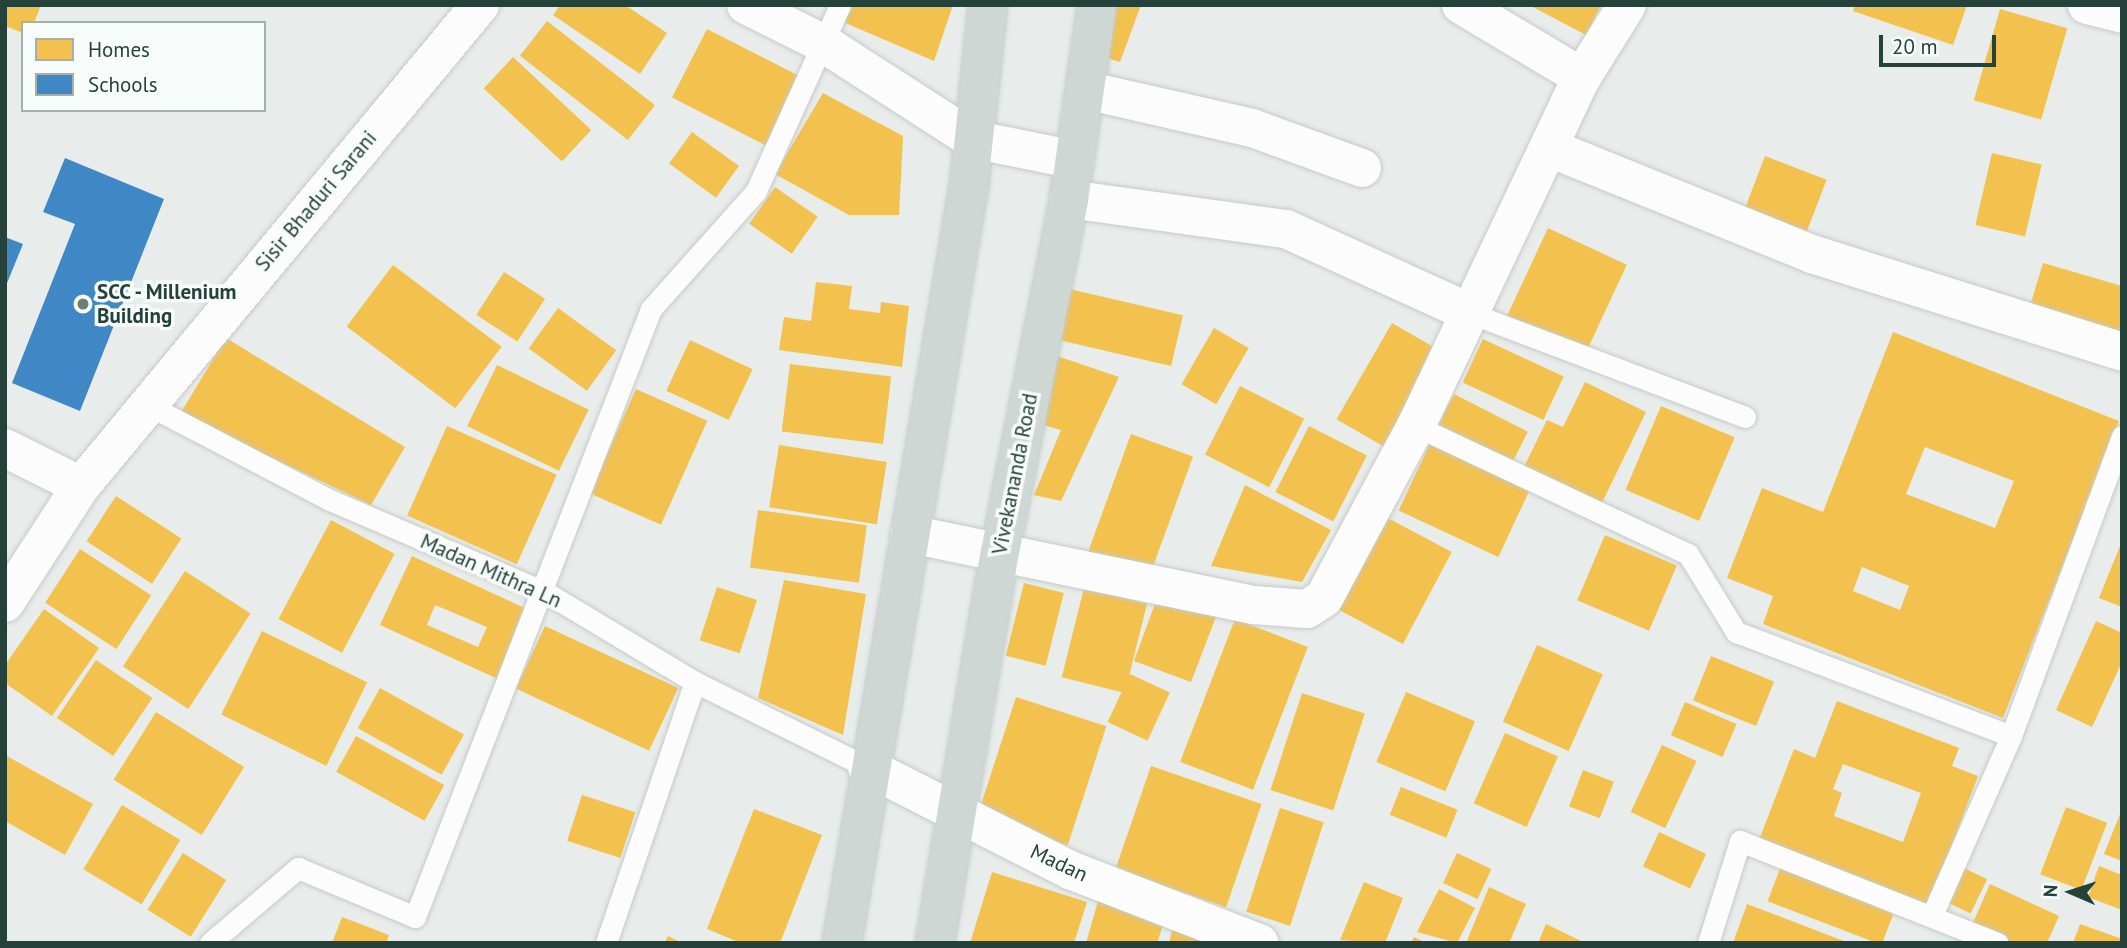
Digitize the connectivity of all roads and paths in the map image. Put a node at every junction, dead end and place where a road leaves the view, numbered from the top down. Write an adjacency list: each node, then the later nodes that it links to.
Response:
1 (480, 5): 20 (street, Sisir Bhaduri Sarani)
2 (746, 5): 10 (street)
3 (840, 5): 10 (lane)
4 (988, 5): 13 (main road)
5 (1097, 5): 12 (main road, Vivekananda Road)
6 (1461, 5): 11 (street)
7 (1627, 5): 11 (street)
8 (2087, 5): 9 (street)
9 (2122, 15)
10 (826, 46): 13 (street); 28 (lane)
11 (1582, 77): 14 (street)
12 (1085, 90): 15 (main road, Vivekananda Road); 16 (street)
13 (972, 139): 15 (street); 26 (main road)
14 (1552, 149): 18 (street); 19 (street)
15 (1075, 160): 17 (main road, Vivekananda Road)
16 (1362, 167)
17 (1069, 199): 18 (street); 27 (main road, Vivekananda Road)
18 (1470, 313): 21 (lane); 22 (street)
19 (2122, 352)
20 (148, 405): 25 (street, Sisir Bhaduri Sarani); 28 (lane, Madan Mithra Ln)
21 (1745, 417)
22 (1416, 426): 27 (street); 31 (lane)
23 (2122, 436): 31 (lane)
24 (5, 448): 25 (street)
25 (81, 486): 29 (street, Sisir Bhaduri Sarani)
26 (910, 534): 27 (street); 32 (main road)
27 (1000, 552): 33 (main road, Vivekananda Road)
28 (545, 592): 30 (lane, Madan Mithra Ln); 35 (lane)
29 (5, 603)
30 (695, 682): 32 (lane, Madan Mithra Ln); 36 (lane)
31 (2011, 736): 34 (lane)
32 (867, 767): 33 (street, Madan); 37 (main road)
33 (955, 811): 38 (main road, Vivekananda Road); 39 (street, Madan)
34 (1933, 914): 40 (lane); 41 (lane)
35 (210, 943)
36 (606, 943)
37 (842, 943)
38 (935, 943)
39 (1259, 943)
40 (1708, 943)
41 (1997, 943)

